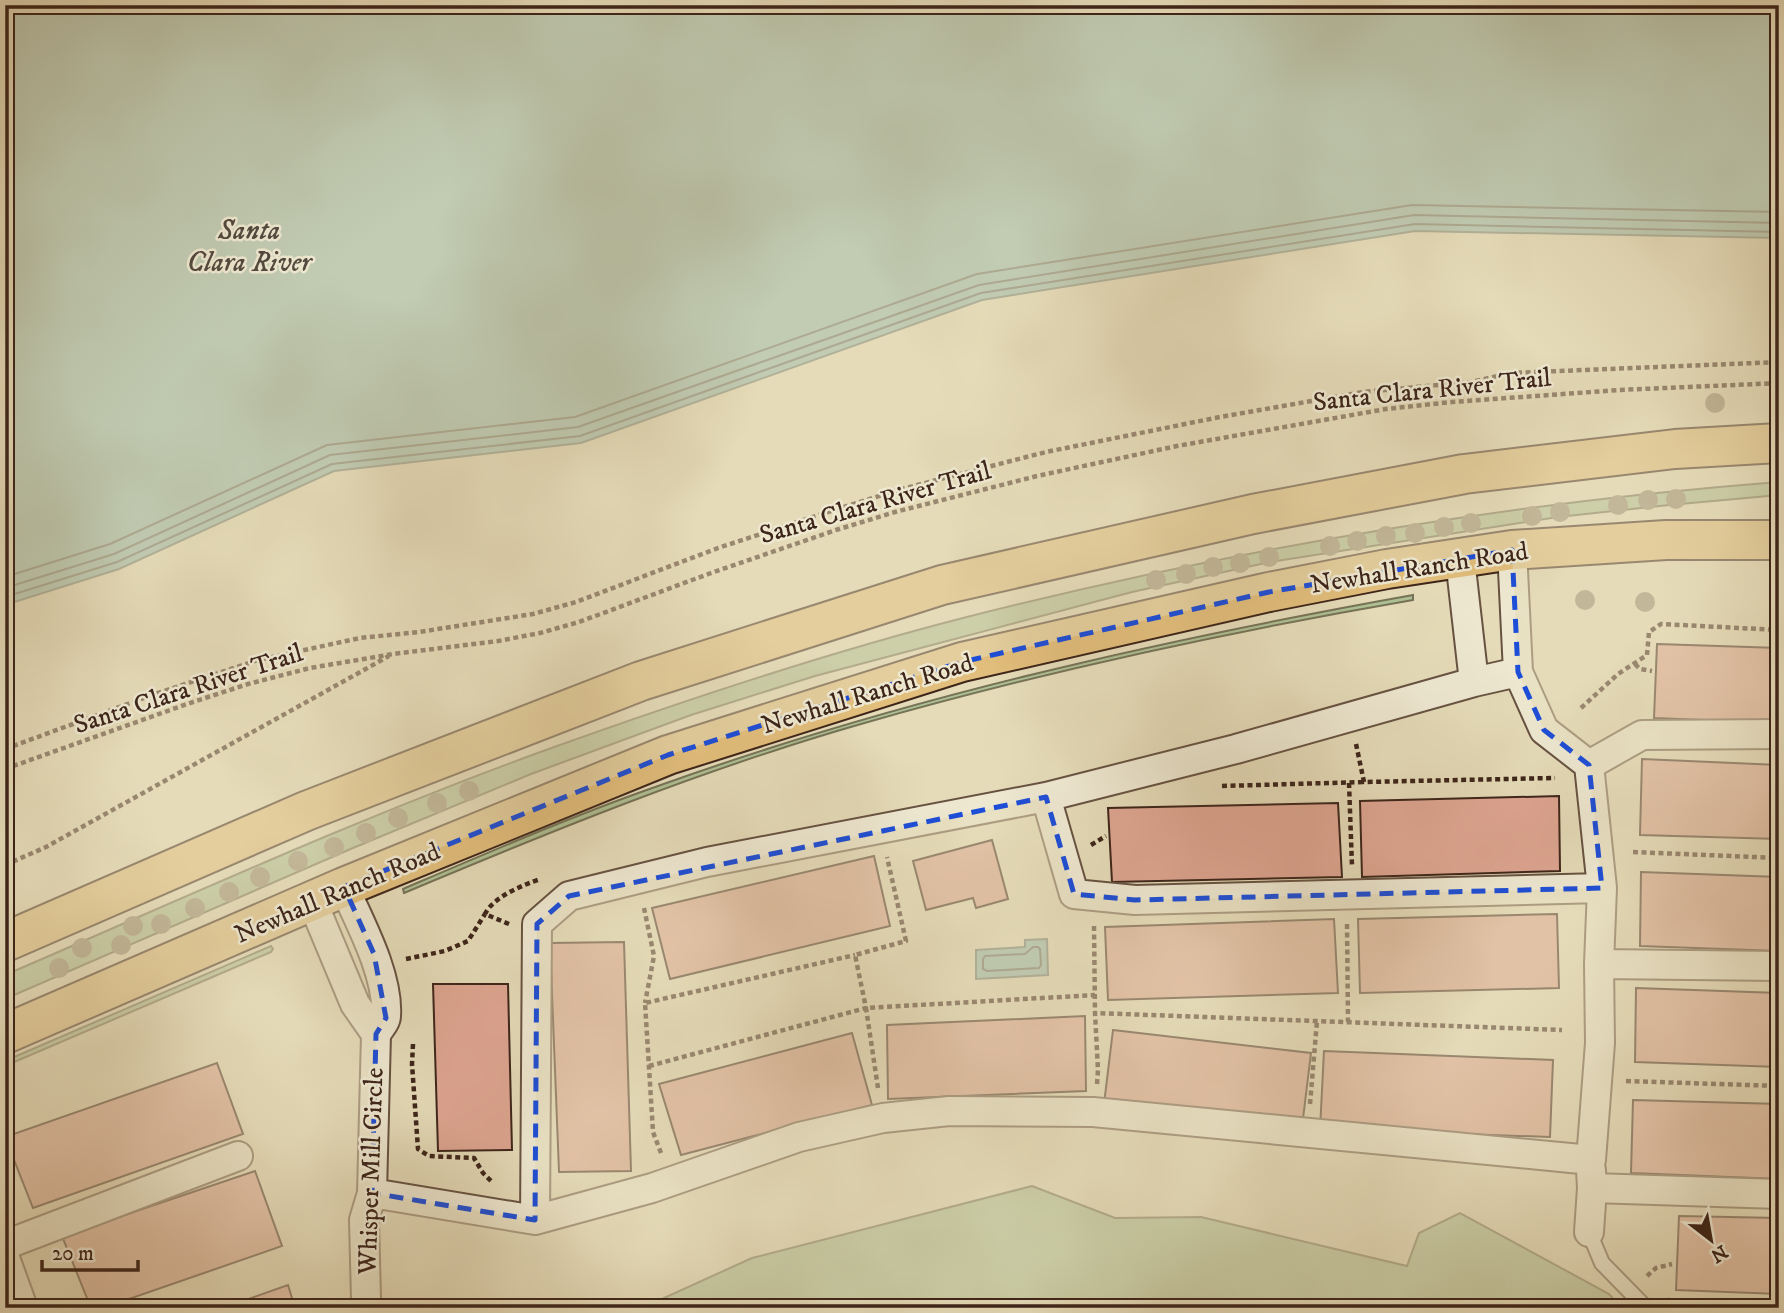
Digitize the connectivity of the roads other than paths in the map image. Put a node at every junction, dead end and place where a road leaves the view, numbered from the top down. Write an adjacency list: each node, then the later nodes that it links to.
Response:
1 (1779, 443): 12 (main road)
2 (1779, 540): 3 (main road, Newhall Ranch Road)
3 (1512, 550): 4 (main road, Newhall Ranch Road); 5 (street)
4 (1460, 559): 6 (street); 11 (main road, Newhall Ranch Road)
5 (1518, 673): 6 (street); 8 (street)
6 (1474, 682): 9 (street)
7 (1779, 734): 8 (street)
8 (1589, 765): 10 (street)
9 (1046, 797): 10 (street); 21 (street)
10 (1602, 888): 13 (street)
11 (328, 894): 15 (main road, Newhall Ranch Road); 19 (street, Whisper Mill Circle)
12 (5, 942)
13 (1599, 964): 14 (street); 17 (street)
14 (1779, 966)
15 (5, 1034)
16 (237, 1156): 23 (street)
17 (1591, 1160): 18 (street); 21 (street)
18 (1592, 1188): 20 (street); 22 (street)
19 (372, 1193): 21 (street); 26 (street, Whisper Mill Circle)
20 (1779, 1194)
21 (535, 1220)
22 (1589, 1233): 27 (lane)
23 (5, 1245)
24 (5, 1258): 25 (street)
25 (23, 1308)
26 (368, 1308)
27 (1646, 1308)

